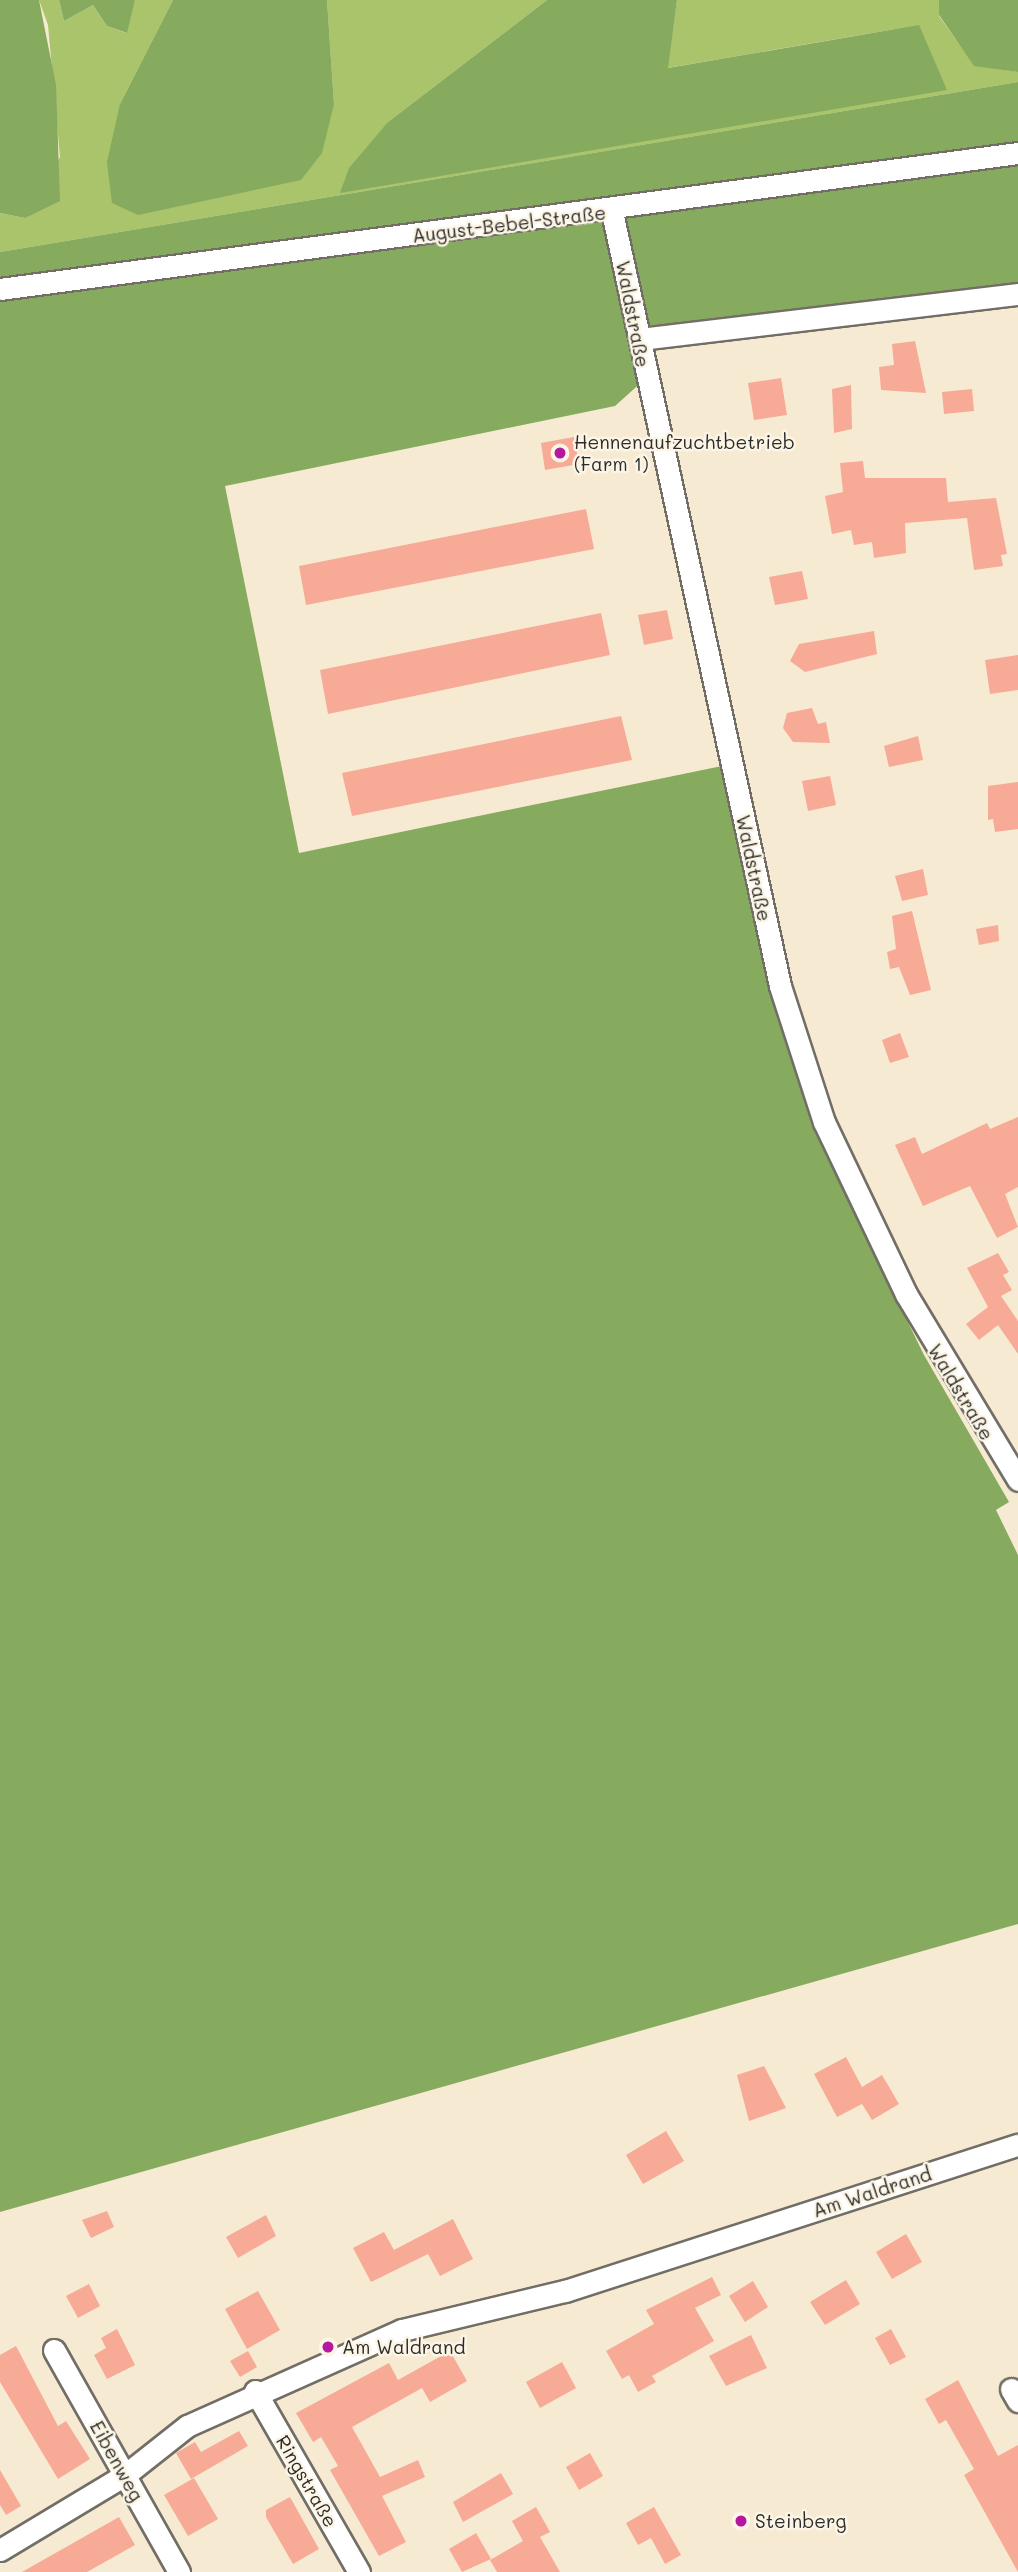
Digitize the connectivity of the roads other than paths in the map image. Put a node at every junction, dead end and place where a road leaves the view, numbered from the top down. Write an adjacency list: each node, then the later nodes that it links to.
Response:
1 (1018, 153): 2 (street, August-Bebel-Straße)
2 (612, 212): 3 (street, August-Bebel-Straße); 5 (street, Waldstraße)
3 (0, 289)
4 (1018, 295): 5 (street)
5 (640, 339): 6 (street, Waldstraße)
6 (1017, 1478)
7 (1018, 2145): 9 (street, Am Waldrand)
8 (54, 2350): 10 (street, Eibenweg)
9 (255, 2391): 10 (street, Am Waldrand); 13 (street, Ringstraße)
10 (125, 2475): 11 (street, Am Waldrand); 12 (street, Eibenweg)
11 (0, 2550)
12 (179, 2572)
13 (359, 2572)

